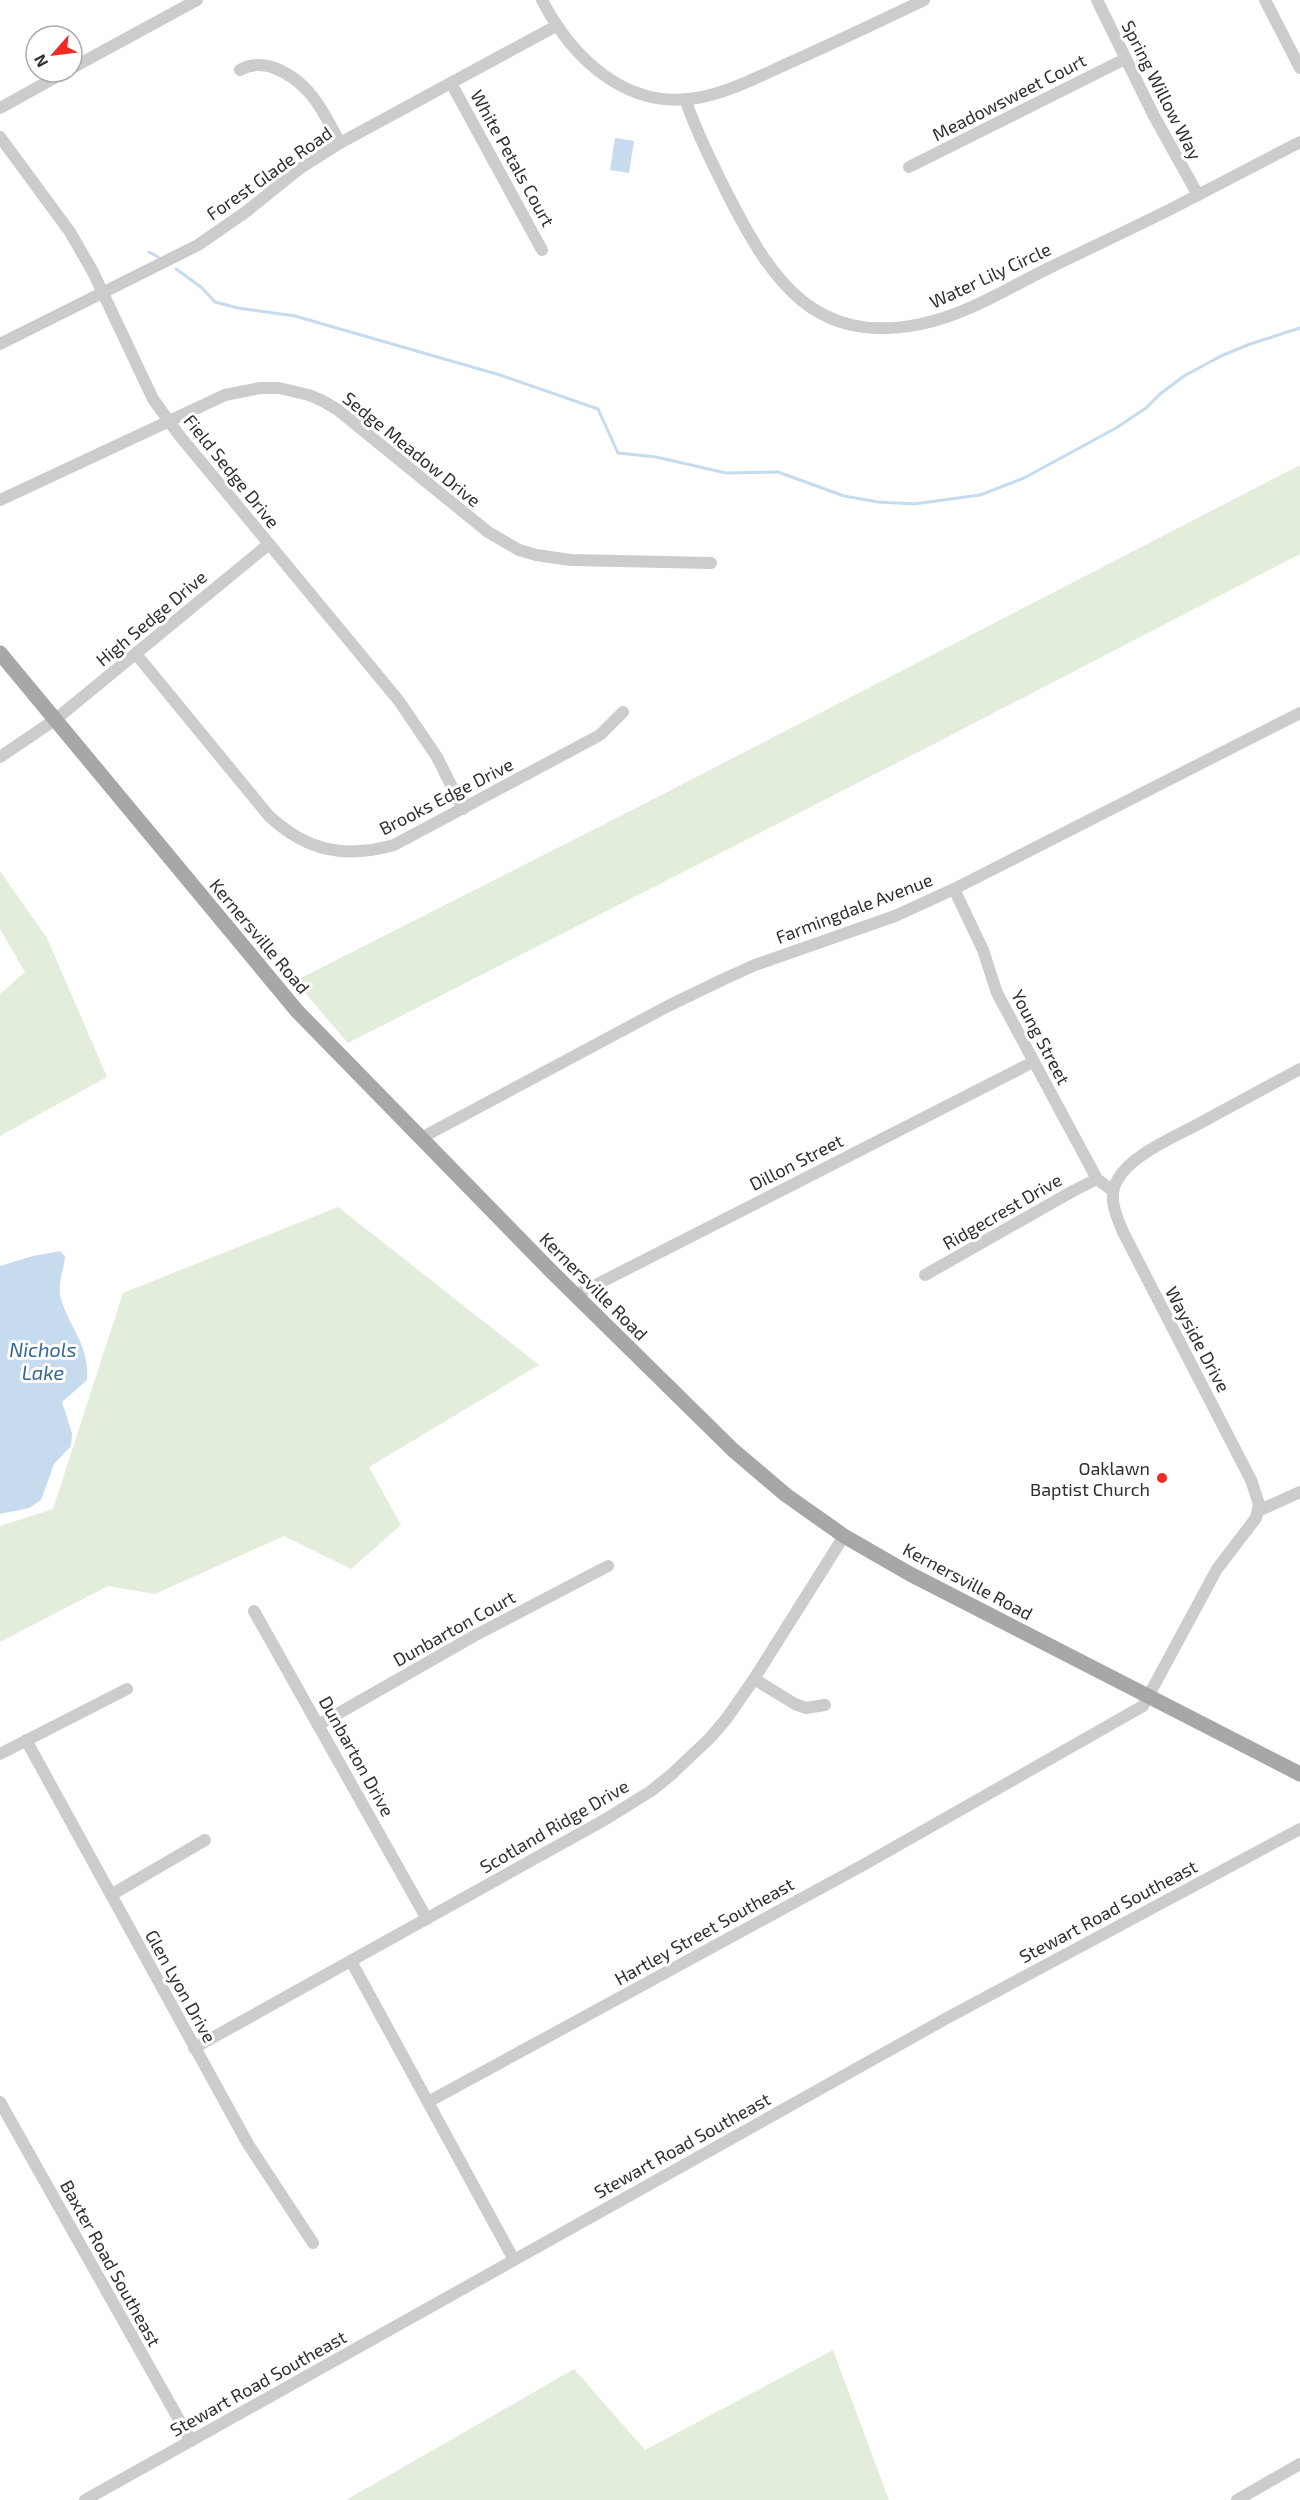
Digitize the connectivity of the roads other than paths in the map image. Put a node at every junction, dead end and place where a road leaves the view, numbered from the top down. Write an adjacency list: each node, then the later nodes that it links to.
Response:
1 (197, 0): 8 (street)
2 (542, 0): 6 (street)
3 (924, 0): 13 (street)
4 (1097, 0): 7 (street, Spring Willow Way)
5 (1264, 0): 9 (street)
6 (556, 26): 11 (street, Forest Glade Road); 13 (street)
7 (1125, 59): 18 (street, Meadowsweet Court); 19 (street, Spring Willow Way)
8 (84, 61)
9 (1300, 68)
10 (240, 70): 17 (street)
11 (451, 83): 17 (street, Forest Glade Road); 20 (street, White Petals Court)
12 (43, 84): 14 (street)
13 (685, 99): 19 (street, Water Lily Circle)
14 (0, 108)
15 (0, 137): 21 (street, Field Sedge Drive)
16 (1300, 142): 19 (street, Water Lily Circle)
17 (340, 143): 21 (street, Forest Glade Road)
18 (909, 167)
19 (1198, 195)
20 (542, 250)
21 (102, 292): 22 (street, Forest Glade Road); 23 (street, Field Sedge Drive)
22 (0, 344)
23 (169, 421): 24 (street, Sedge Meadow Drive); 25 (street, Field Sedge Drive); 26 (street, Sedge Meadow Drive)
24 (0, 500)
25 (269, 544): 28 (street, High Sedge Drive); 33 (street, Field Sedge Drive)
26 (711, 563)
27 (0, 653): 31 (main road, Kernersville Road)
28 (136, 654): 31 (street, High Sedge Drive); 33 (street, Brooks Edge Drive)
29 (624, 712): 33 (street, Brooks Edge Drive)
30 (1300, 713): 34 (street, Farmingdale Avenue)
31 (56, 719): 32 (street, High Sedge Drive); 37 (main road, Kernersville Road)
32 (0, 757)
33 (463, 809)
34 (954, 889): 35 (street, Young Street); 37 (street, Farmingdale Avenue)
35 (1034, 1062): 38 (street, Young Street); 41 (street, Dillon Street)
36 (1300, 1069): 39 (street)
37 (421, 1138): 41 (main road, Kernersville Road)
38 (1097, 1179): 39 (street, Young Street); 40 (street, Ridgecrest Drive)
39 (1113, 1191): 43 (street, Wayside Drive)
40 (925, 1275)
41 (576, 1295): 44 (main road, Kernersville Road)
42 (1300, 1492): 43 (street)
43 (1258, 1511): 49 (street)
44 (844, 1536): 47 (street, Scotland Ridge Drive); 49 (main road, Kernersville Road)
45 (608, 1566): 51 (street, Dunbarton Court)
46 (254, 1611): 51 (street, Dunbarton Drive)
47 (754, 1679): 50 (street); 58 (street, Scotland Ridge Drive)
48 (127, 1689): 52 (street)
49 (1148, 1698): 54 (main road, Kernersville Road); 62 (street, Hartley Street Southeast)
50 (825, 1704)
51 (318, 1725): 58 (street, Dunbarton Drive)
52 (26, 1740): 53 (street); 57 (street, Glen Lyon Drive)
53 (0, 1754)
54 (1300, 1774)
55 (1300, 1829): 65 (street, Stewart Road Southeast)
56 (205, 1840): 57 (street)
57 (111, 1895): 60 (street, Glen Lyon Drive)
58 (427, 1919): 59 (street, Scotland Ridge Drive)
59 (351, 1961): 60 (street, Scotland Ridge Drive); 62 (street)
60 (194, 2048): 64 (street, Glen Lyon Drive)
61 (0, 2102): 63 (street, Baxter Road Southeast)
62 (428, 2102): 65 (street)
63 (4, 2118): 66 (street, Baxter Road Southeast)
64 (313, 2243)
65 (514, 2260): 66 (street, Stewart Road Southeast)
66 (191, 2441): 68 (street, Stewart Road Southeast)
67 (1300, 2464): 69 (street)
68 (85, 2500)
69 (1237, 2500)

